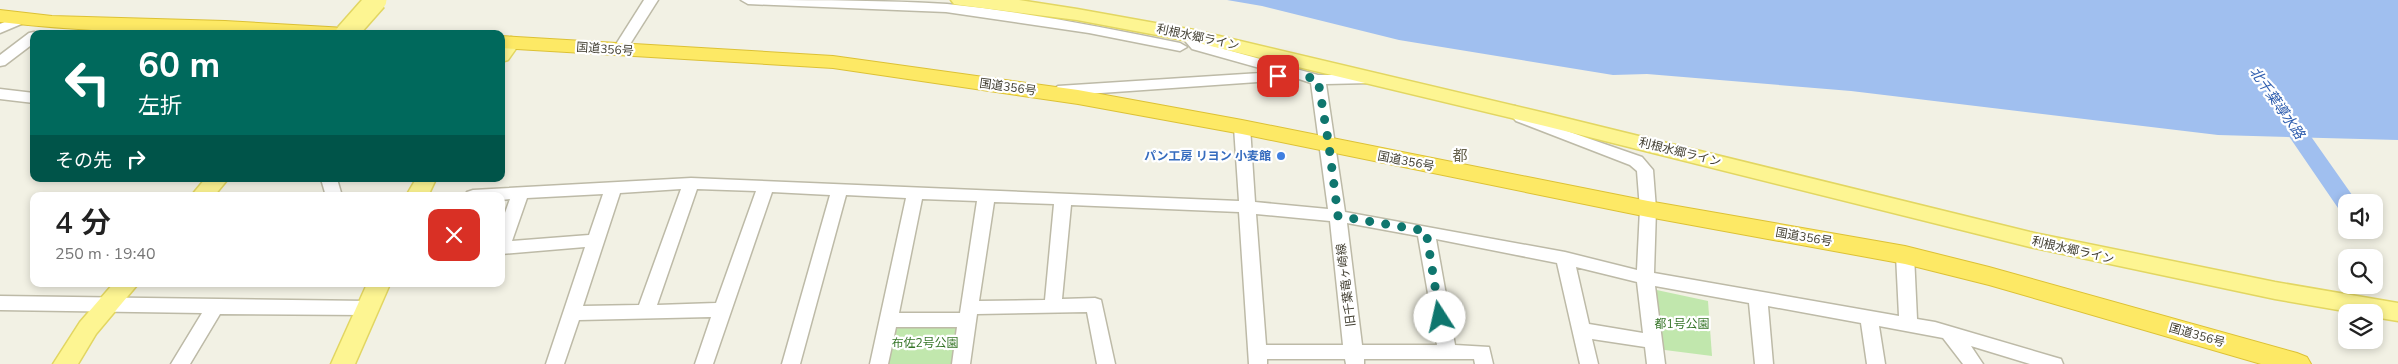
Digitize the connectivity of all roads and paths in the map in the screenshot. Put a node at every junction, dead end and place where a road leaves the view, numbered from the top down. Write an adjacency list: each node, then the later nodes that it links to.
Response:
1 (376, 0): 11 (main road, bridge)
2 (651, 0): 15 (street)
3 (748, 0): 13 (street)
4 (960, 0): 13 (main road, 利根水郷ライン)
5 (0, 16): 6 (highway)
6 (21, 19): 7 (street); 8 (highway)
7 (0, 29)
8 (39, 30)
9 (87, 30): 10 (highway)
10 (277, 30)
11 (350, 30)
12 (30, 39): 16 (street)
13 (1184, 41): 17 (street); 18 (main road, 利根水郷ライン)
14 (505, 47): 15 (highway, 国道356号)
15 (620, 50): 20 (highway, 国道356号)
16 (0, 62)
17 (1298, 74): 19 (street); 20 (street)
18 (1373, 77): 19 (street); 23 (main road, 利根水郷ライン)
19 (1318, 80): 25 (street, 旧千葉竜ヶ崎線)
20 (1048, 92): 24 (highway, 国道356号)
21 (0, 94): 22 (street)
22 (30, 98)
23 (1515, 111): 38 (street); 57 (main road, 利根水郷ライン)
24 (1242, 127): 25 (highway, 国道356号); 37 (street)
25 (1329, 146): 38 (highway, 国道356号); 39 (street, 旧千葉竜ヶ崎線)
26 (215, 182): 31 (main road)
27 (691, 183): 28 (street); 29 (street); 56 (street)
28 (766, 186): 30 (street); 55 (street)
29 (613, 188): 33 (street); 42 (street)
30 (840, 189): 32 (street); 74 (street)
31 (206, 192)
32 (915, 193): 35 (street); 61 (street)
33 (521, 194): 34 (street); 41 (street)
34 (505, 195)
35 (986, 197): 36 (street); 59 (street)
36 (1063, 200): 37 (street); 52 (street)
37 (1246, 207): 39 (street); 67 (street)
38 (1648, 209): 44 (highway, 国道356号); 46 (street)
39 (1338, 216): 40 (street); 68 (street, 旧千葉竜ヶ崎線)
40 (1426, 231): 45 (street); 66 (street)
41 (505, 236)
42 (596, 240): 43 (street); 58 (street)
43 (505, 247)
44 (1905, 255): 62 (street); 85 (highway, 国道356号)
45 (1565, 258): 46 (street); 63 (street)
46 (1645, 278): 49 (street); 65 (street)
47 (123, 287): 53 (main road)
48 (377, 287): 54 (main road)
49 (1758, 299): 60 (street); 81 (street)
50 (0, 303): 53 (street)
51 (216, 305): 53 (street); 54 (street); 70 (street)
52 (1052, 305): 59 (street); 77 (street)
53 (107, 306): 69 (main road)
54 (368, 308): 71 (main road)
55 (724, 310): 56 (street); 73 (street)
56 (646, 311): 58 (street)
57 (2398, 312)
58 (571, 313): 72 (street)
59 (969, 314): 61 (street); 76 (street)
60 (1869, 317): 62 (street); 82 (street)
61 (889, 320): 75 (street)
62 (1908, 324): 64 (street)
63 (1581, 330): 65 (street); 79 (street)
64 (1950, 334): 83 (street); 84 (street)
65 (1652, 341): 80 (street)
66 (1447, 352): 68 (street); 78 (street)
67 (1257, 358): 68 (street)
68 (1355, 358)
69 (65, 364)
70 (180, 364)
71 (343, 364)
72 (555, 364)
73 (704, 364)
74 (791, 364)
75 (879, 364)
76 (961, 364)
77 (1106, 364)
78 (1484, 364)
79 (1589, 364)
80 (1656, 364)
81 (1764, 364)
82 (1876, 364)
83 (1974, 364)
84 (2054, 364)
85 (2297, 364)

